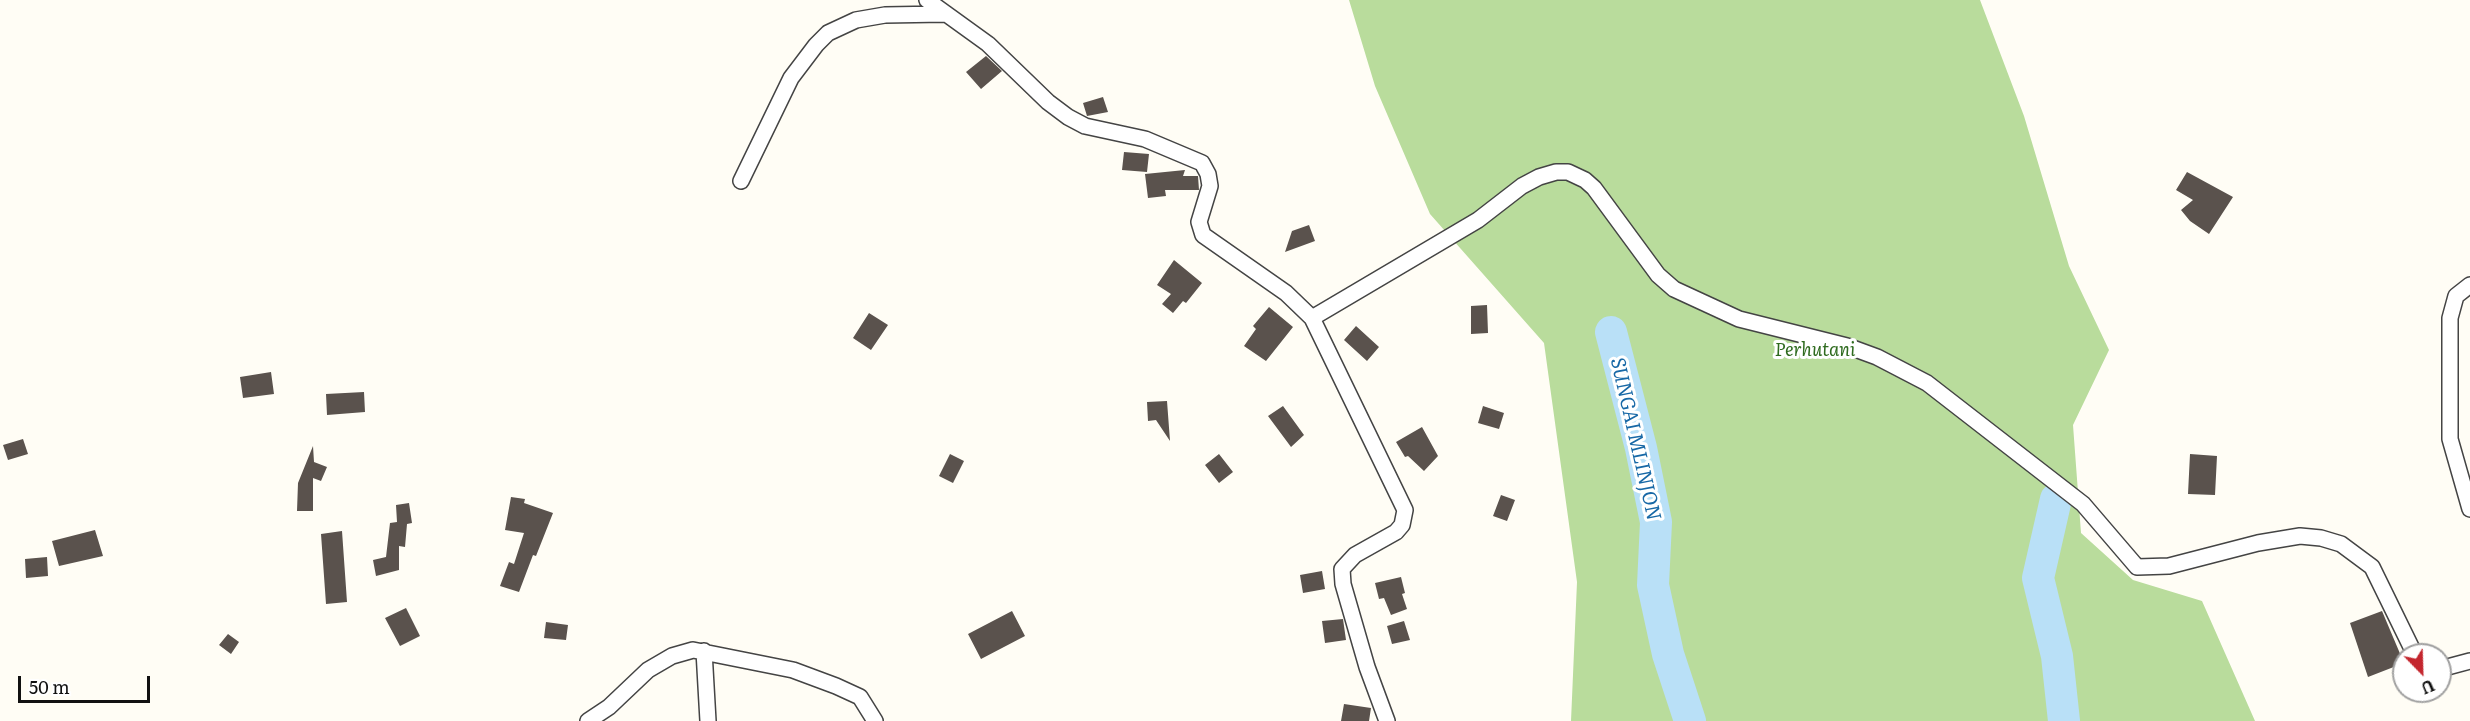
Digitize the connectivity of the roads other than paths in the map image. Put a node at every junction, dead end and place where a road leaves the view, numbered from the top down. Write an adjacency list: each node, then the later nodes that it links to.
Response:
1 (927, 0): 2 (street)
2 (944, 14): 3 (street); 5 (street)
3 (741, 181)
4 (2470, 285): 6 (street)
5 (1312, 318): 7 (street); 14 (street)
6 (2470, 509)
7 (2409, 643)
8 (704, 651): 11 (street); 12 (street); 13 (street)
9 (2470, 661): 10 (street)
10 (2452, 666)
11 (588, 721)
12 (708, 721)
13 (875, 721)
14 (1387, 721)

